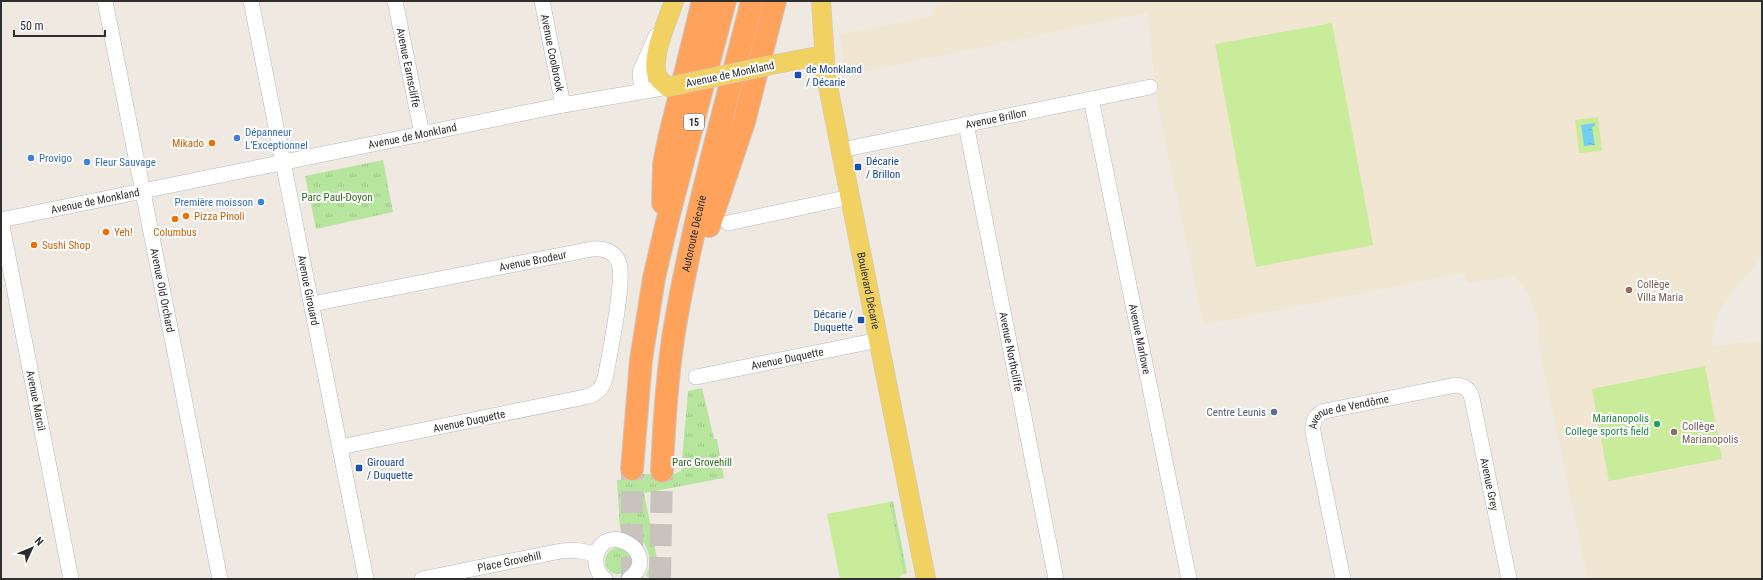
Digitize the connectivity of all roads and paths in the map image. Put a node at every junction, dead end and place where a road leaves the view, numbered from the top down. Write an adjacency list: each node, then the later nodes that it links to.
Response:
1 (105, 1): 21 (street, Avenue Old Orchard)
2 (251, 1): 20 (street, Avenue Girouard)
3 (395, 1): 18 (street, Avenue Earnscliffe)
4 (542, 1): 16 (street, Avenue Coolbrook)
5 (674, 1): 12 (main road); 14 (street)
6 (703, 1): 25 (highway)
7 (725, 1): 25 (highway, 15)
8 (752, 1): 27 (highway, Autoroute Décarie / 15)
9 (776, 1): 27 (highway)
10 (821, 1): 11 (main road, Boulevard Décarie)
11 (824, 55): 12 (main road, Avenue de Monkland, bridge); 19 (main road, Boulevard Décarie)
12 (668, 86): 14 (street, Avenue de Monkland)
13 (1150, 87): 15 (street, Avenue Brillon)
14 (642, 91): 16 (street, Avenue de Monkland)
15 (1091, 99): 17 (street, Avenue Brillon); 44 (street, Avenue Marlowe)
16 (564, 105): 18 (street, Avenue de Monkland)
17 (966, 124): 19 (street, Avenue Brillon); 43 (street, Avenue Northcliffe)
18 (422, 134): 20 (street, Avenue de Monkland)
19 (841, 150): 22 (main road, Boulevard Décarie)
20 (283, 162): 21 (street, Avenue de Monkland); 26 (street, Avenue Girouard)
21 (143, 191): 23 (street, Avenue de Monkland); 37 (street, Avenue Old Orchard)
22 (850, 197): 24 (street); 28 (main road, Boulevard Décarie)
23 (1, 220): 36 (street, Avenue Marcil)
24 (728, 223)
25 (662, 244): 33 (highway, 15)
26 (312, 304): 31 (street, Avenue Brodeur); 32 (street, Avenue Girouard)
27 (675, 326): 34 (highway, Autoroute Décarie / 15)
28 (879, 340): 29 (street, Avenue Duquette); 42 (main road, Boulevard Décarie)
29 (696, 377)
30 (1468, 390): 45 (street, Avenue de Vendôme); 46 (street, Avenue Grey)
31 (598, 391): 32 (street, Avenue Duquette)
32 (340, 447): 38 (street, Avenue Girouard)
33 (632, 469)
34 (662, 471)
35 (597, 554): 39 (street, Place Grovehill); 40 (street); 41 (street)
36 (71, 579)
37 (220, 579)
38 (366, 579)
39 (422, 579)
40 (605, 579)
41 (629, 579)
42 (926, 579)
43 (1056, 579)
44 (1189, 579)
45 (1342, 579)
46 (1509, 579)

